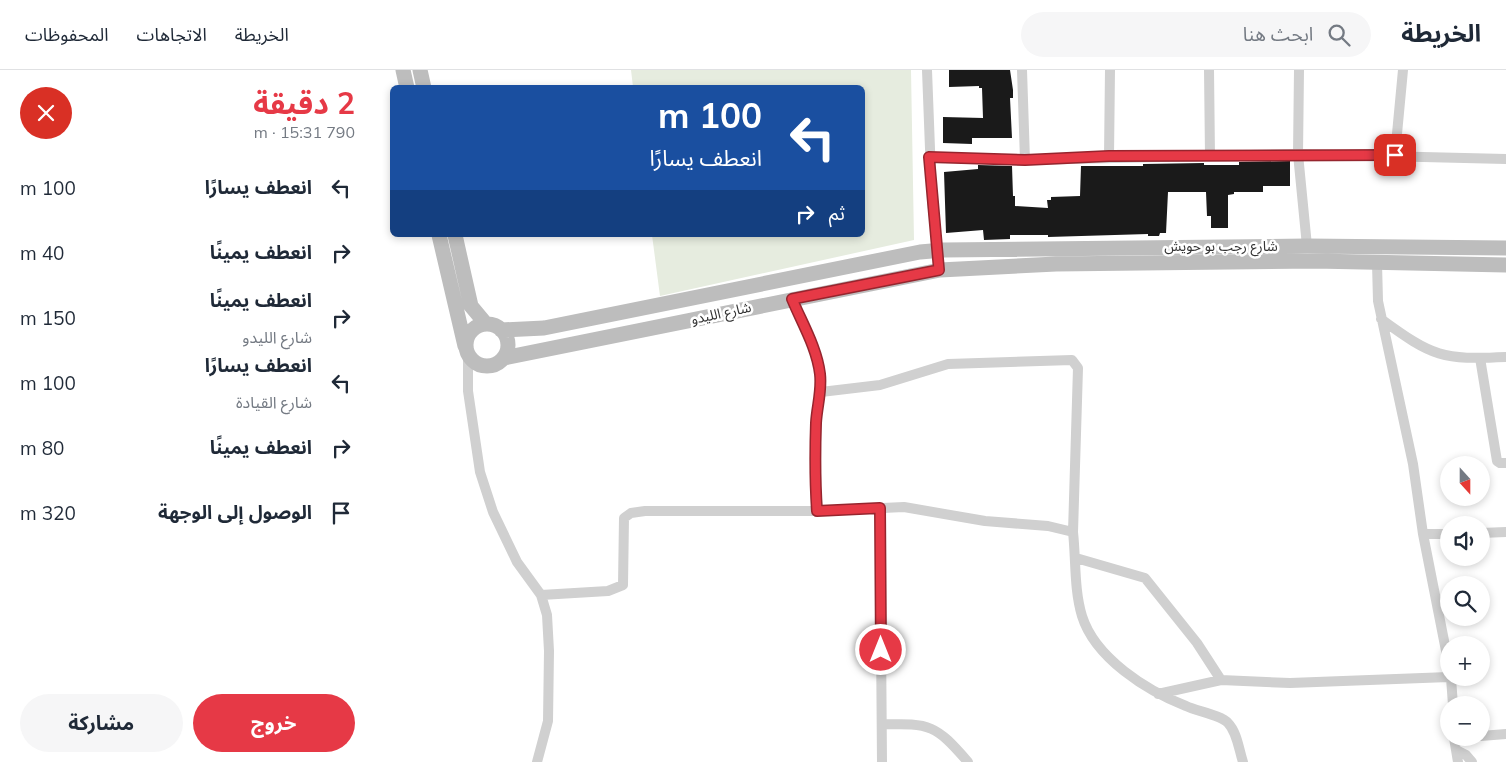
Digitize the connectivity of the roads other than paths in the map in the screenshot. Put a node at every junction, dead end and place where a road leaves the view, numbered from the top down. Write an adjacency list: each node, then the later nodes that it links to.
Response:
1 (403, 70): 9 (main road)
2 (420, 70): 10 (main road)
3 (927, 70): 15 (street)
4 (1022, 70): 16 (street)
5 (1110, 70): 13 (street)
6 (1209, 70): 14 (street)
7 (1299, 70): 11 (street)
8 (1403, 70): 12 (street)
9 (406, 85)
10 (423, 85)
11 (1298, 154): 12 (street); 14 (street); 20 (street)
12 (1395, 155): 17 (street)
13 (1109, 156): 14 (street); 16 (street)
14 (1210, 156)
15 (929, 157): 16 (street); 22 (street)
16 (1025, 160)
17 (1506, 160)
18 (439, 237): 30 (main road)
19 (455, 237): 28 (main road)
20 (1307, 246): 21 (main road, شارع رجب بو حويش); 22 (main road, شارع رجب بو حويش)
21 (1506, 248)
22 (937, 251): 25 (street); 29 (main road, شارع الليدو)
23 (1377, 263): 24 (main road, شارع رجب بو حويش); 25 (main road, شارع رجب بو حويش); 27 (street)
24 (1506, 265)
25 (939, 270): 26 (main road, شارع الليدو)
26 (792, 299): 32 (main road, شارع الليدو); 34 (street)
27 (1381, 320): 33 (street); 41 (street)
28 (486, 324): 29 (main road); 30 (main road)
29 (501, 330): 32 (main road)
30 (467, 352): 32 (main road); 44 (street)
31 (1506, 357): 33 (street)
32 (503, 358)
33 (1480, 358): 35 (street)
34 (821, 392): 37 (street); 38 (street)
35 (1506, 463)
36 (880, 508): 37 (street); 38 (street); 49 (street)
37 (817, 511): 44 (street)
38 (1073, 532): 43 (street)
39 (1506, 532): 40 (street)
40 (1490, 533)
41 (1423, 534): 42 (street); 45 (street)
42 (1440, 534)
43 (1076, 558): 47 (street); 48 (street)
44 (541, 596): 54 (street)
45 (1443, 636)
46 (1440, 677): 47 (street)
47 (1221, 680): 48 (street)
48 (1158, 694): 57 (street)
49 (882, 724): 55 (street); 56 (street)
50 (1506, 734): 51 (street)
51 (1490, 735)
52 (1456, 746): 53 (street)
53 (1456, 750): 58 (street); 59 (street)
54 (537, 762)
55 (882, 762)
56 (968, 762)
57 (1243, 762)
58 (1458, 762)
59 (1472, 762)

